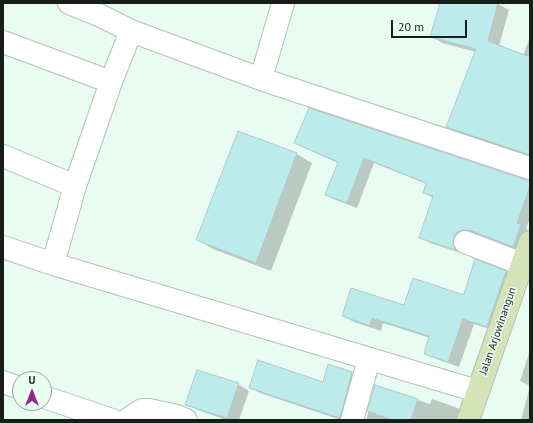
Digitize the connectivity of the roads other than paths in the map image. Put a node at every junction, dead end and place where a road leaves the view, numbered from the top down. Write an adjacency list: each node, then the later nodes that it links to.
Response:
1 (69, 3): 3 (street)
2 (283, 3): 6 (street)
3 (102, 9): 4 (street)
4 (131, 31): 6 (street); 7 (street)
5 (3, 42): 7 (street)
6 (261, 79): 9 (street)
7 (111, 82): 10 (street)
8 (3, 156): 10 (street)
9 (530, 168)
10 (75, 186): 14 (street)
11 (465, 242): 15 (street)
12 (530, 242): 15 (main road, Jalan Arjowinangun)
13 (3, 247): 14 (street)
14 (52, 264): 16 (street)
15 (522, 264): 17 (main road, Jalan Arjowinangun)
16 (369, 359): 17 (street); 22 (street)
17 (477, 392): 23 (main road, Jalan Arjowinangun)
18 (52, 400): 19 (street)
19 (112, 420)
20 (127, 420): 21 (street)
21 (186, 420)
22 (352, 420)
23 (468, 420)

